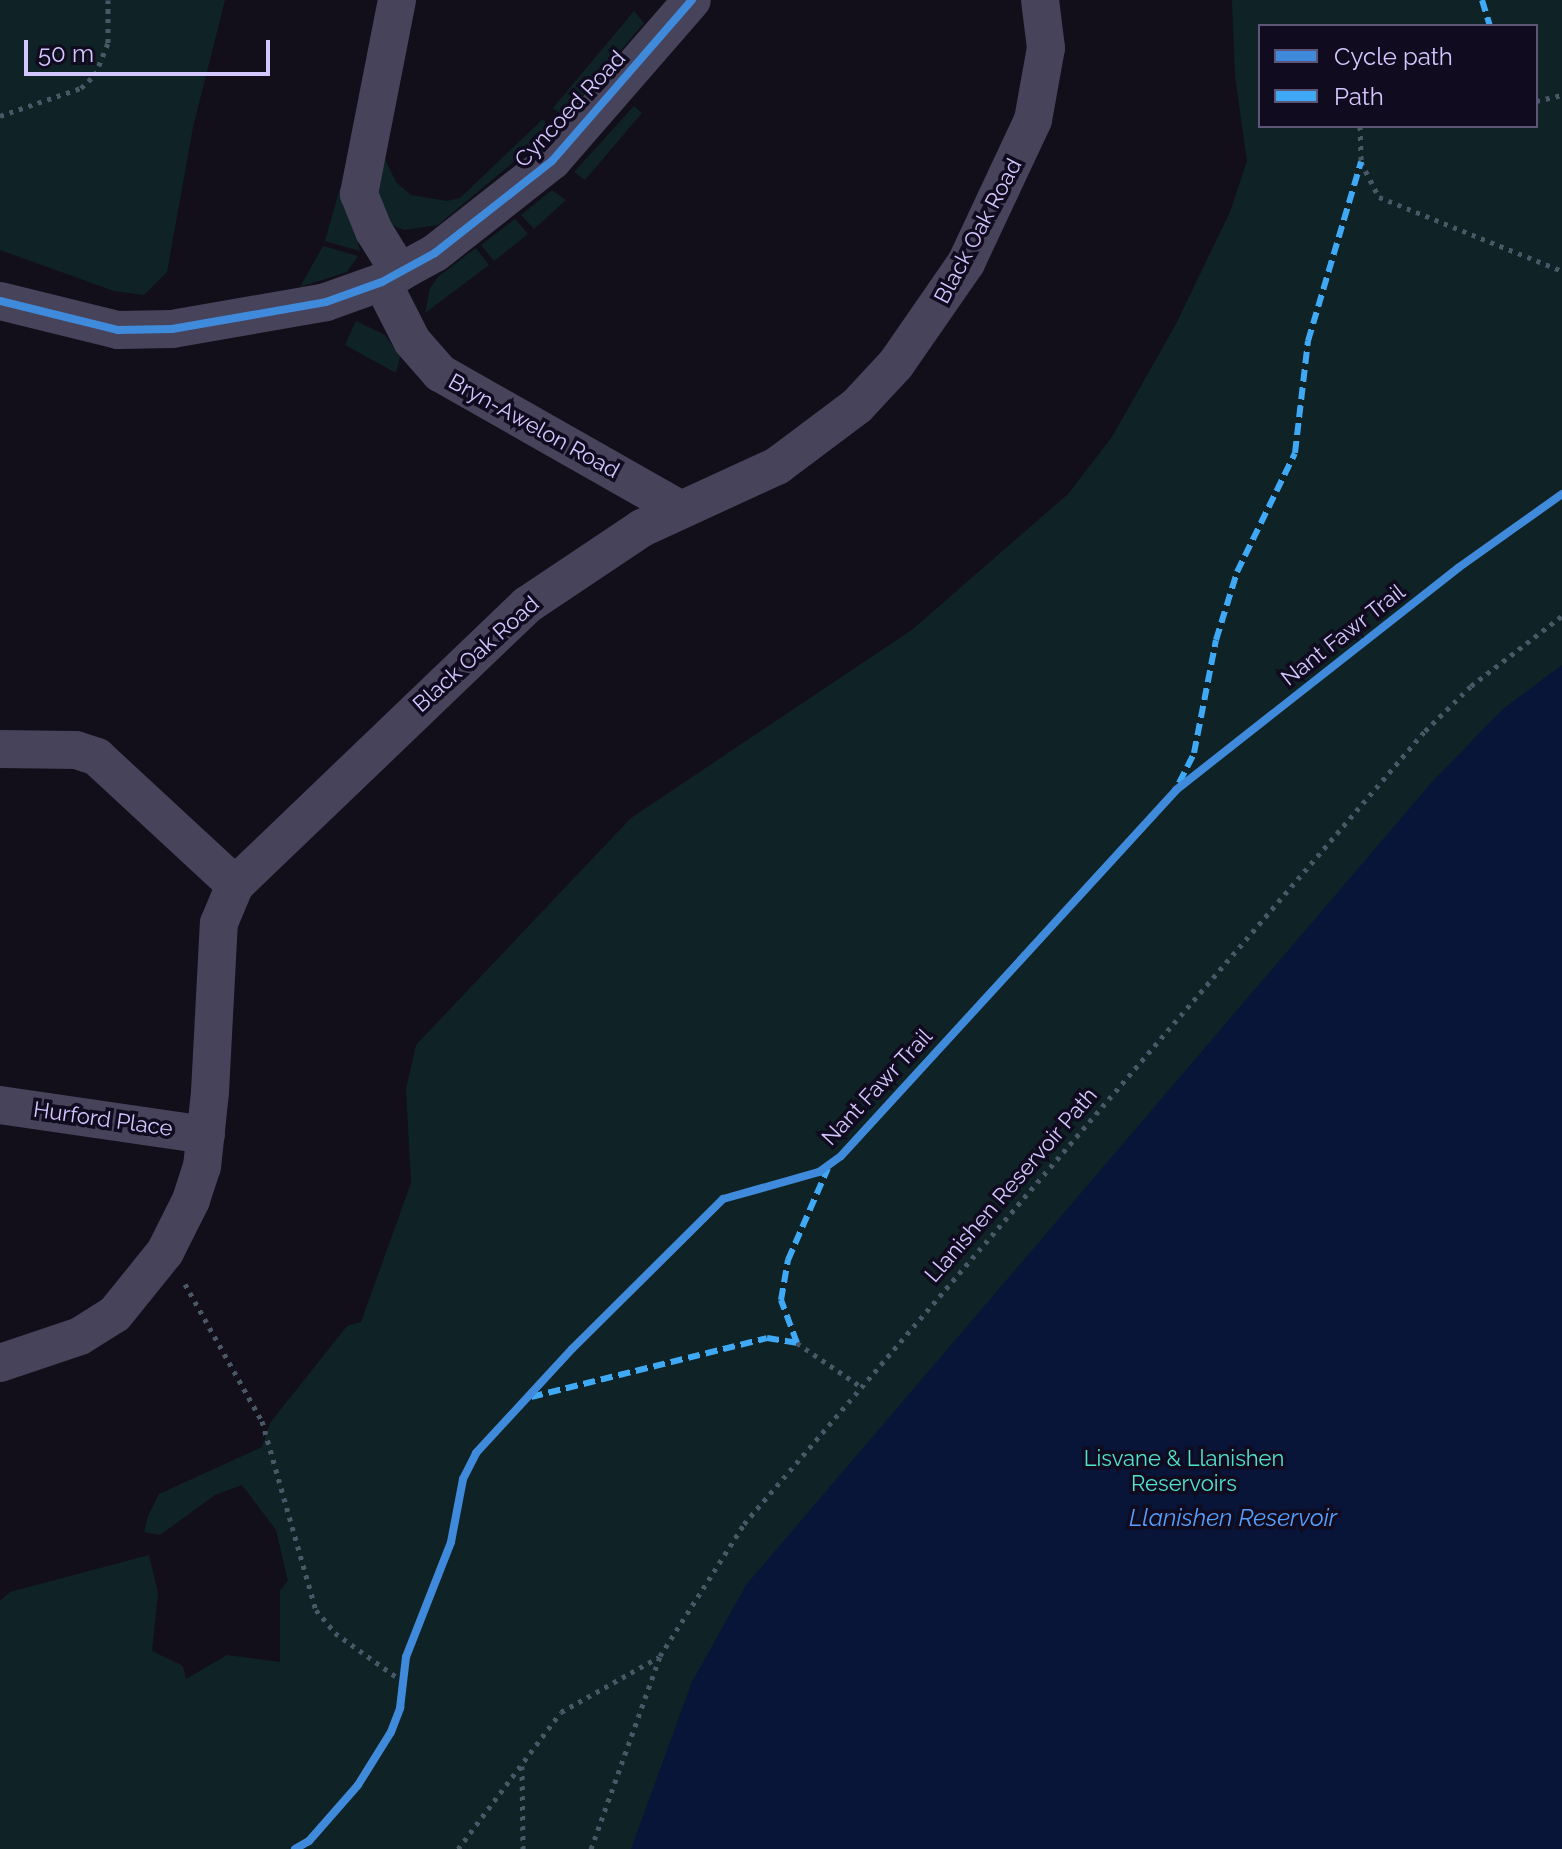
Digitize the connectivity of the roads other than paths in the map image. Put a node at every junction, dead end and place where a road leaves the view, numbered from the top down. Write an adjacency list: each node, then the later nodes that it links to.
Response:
1 (397, 0): 4 (street, Bryn-Awelon Road)
2 (692, 0): 4 (street, Cyncoed Road)
3 (1040, 0): 6 (street, Black Oak Road)
4 (391, 278): 5 (street, Cyncoed Road); 6 (street, Bryn-Awelon Road)
5 (0, 301)
6 (681, 510): 8 (street, Black Oak Road)
7 (0, 749): 8 (street)
8 (235, 885): 10 (street, Black Oak Road)
9 (0, 1105): 10 (street, Hurford Place)
10 (206, 1135): 11 (street, Black Oak Road)
11 (0, 1363)

